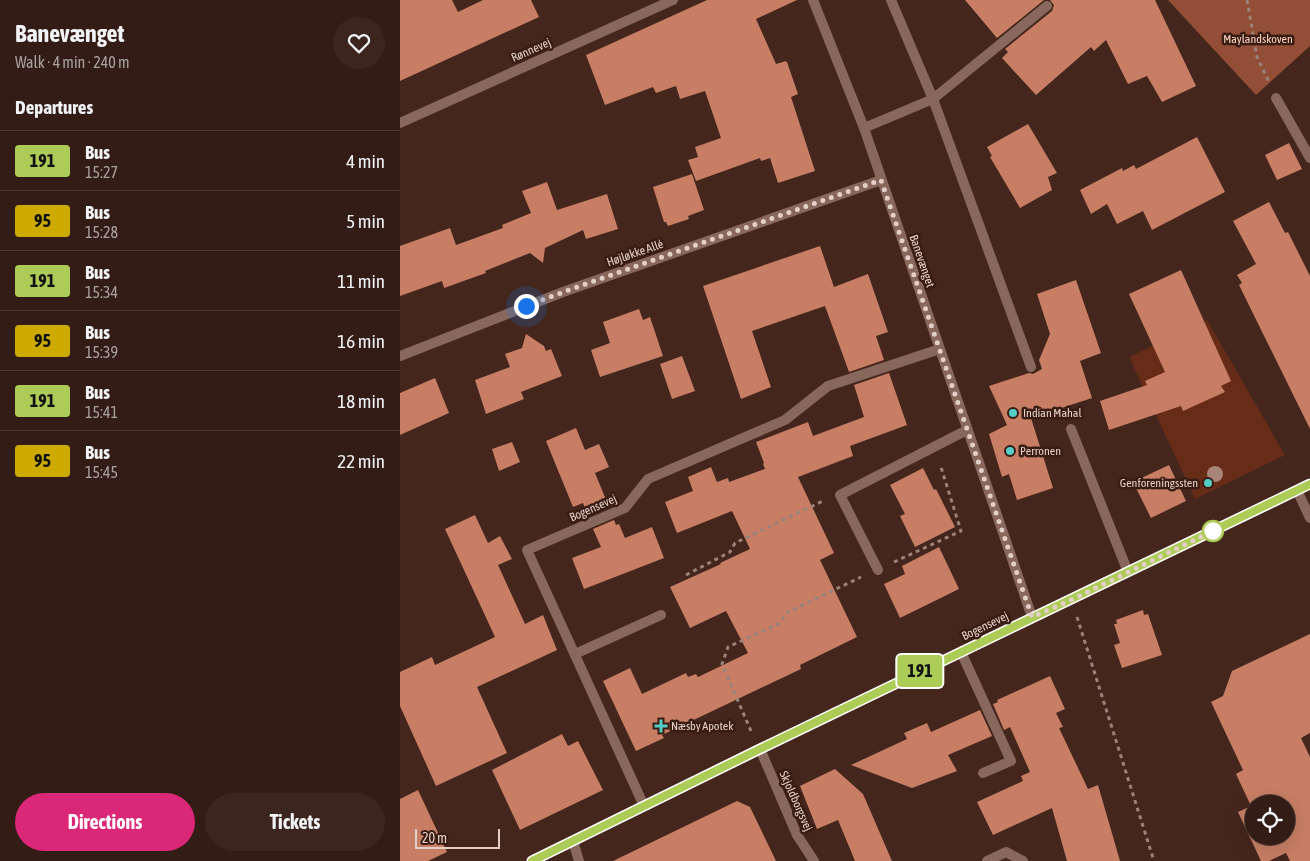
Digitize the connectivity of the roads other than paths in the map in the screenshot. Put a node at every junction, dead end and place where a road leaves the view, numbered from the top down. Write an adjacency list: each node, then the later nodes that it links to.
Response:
1 (673, 0): 7 (street, Rønnevej)
2 (813, 0): 8 (street, Banevænget)
3 (891, 0): 6 (street)
4 (1047, 6): 6 (street)
5 (1276, 98): 9 (street)
6 (933, 99): 8 (street); 13 (street)
7 (400, 123)
8 (864, 128): 10 (street, Banevænget)
9 (1310, 158)
10 (881, 180): 11 (street, Banevænget); 12 (street, Højløkke Allé)
11 (940, 349): 15 (street, Banevænget); 24 (street, Bogensevej)
12 (400, 356)
13 (1031, 367)
14 (1071, 429): 20 (street)
15 (968, 430): 19 (street); 22 (street, Banevænget)
16 (1310, 484): 17 (street, Bogensevej)
17 (1297, 490): 18 (street); 20 (street, Bogensevej)
18 (1310, 518)
19 (878, 570)
20 (1128, 572): 22 (street, Bogensevej)
21 (661, 615): 24 (street)
22 (1032, 617): 23 (street, Bogensevej)
23 (961, 652): 25 (street, Bogensevej); 26 (street)
24 (575, 654): 27 (street, Bogensevej)
25 (760, 749): 27 (street, Bogensevej); 29 (street, Skjoldborgsvej)
26 (983, 773)
27 (644, 806): 28 (street, Bogensevej)
28 (573, 841): 30 (street, Bogensevej); 31 (street)
29 (811, 860)
30 (532, 861)
31 (579, 861)
32 (988, 861): 33 (street)
33 (1023, 861)

